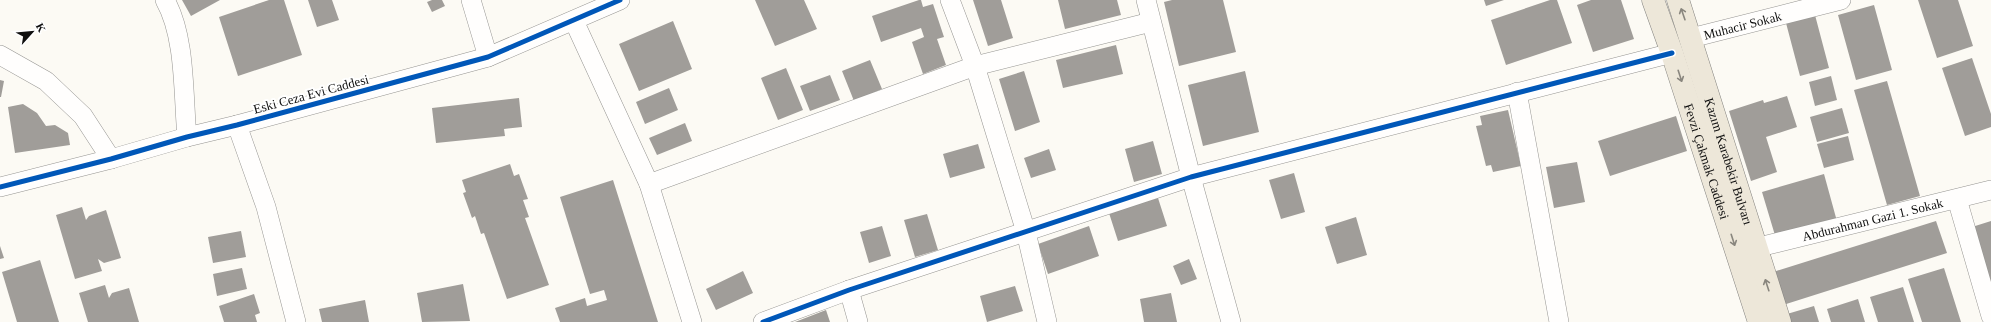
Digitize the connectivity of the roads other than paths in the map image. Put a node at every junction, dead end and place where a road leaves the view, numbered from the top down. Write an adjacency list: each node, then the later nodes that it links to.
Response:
1 (165, 0): 18 (street)
2 (471, 0): 14 (street)
3 (620, 0): 9 (street, Eski Ceza Evi Caddesi)
4 (950, 0): 15 (street)
5 (1146, 0): 10 (street)
6 (1653, 0): 12 (main road, Fevzi Çakmak Caddesi)
7 (1678, 0): 11 (main road, Kazım Karabekir Bulvarı, one-way to 7)
8 (1841, 0): 11 (street, Muhacir Sokak)
9 (574, 21): 14 (street, Eski Ceza Evi Caddesi); 21 (street)
10 (1151, 22): 15 (street); 20 (street)
11 (1691, 38): 26 (main road, Kazım Karabekir Bulvarı)
12 (1672, 53): 16 (street); 36 (main road, Fevzi Çakmak Caddesi, one-way to 36)
13 (0, 55): 19 (street)
14 (488, 57): 17 (street, Eski Ceza Evi Caddesi)
15 (975, 66): 21 (street); 25 (street)
16 (1517, 92): 20 (street); 35 (street)
17 (237, 125): 18 (street, Eski Ceza Evi Caddesi); 29 (street)
18 (186, 137): 19 (street, Eski Ceza Evi Caddesi)
19 (112, 159): 22 (street, Eski Ceza Evi Caddesi)
20 (1191, 177): 25 (street); 34 (street)
21 (649, 184): 30 (street)
22 (0, 187)
23 (1991, 190): 24 (street, Abdurahman Gazi 1. Sokak)
24 (1957, 200): 26 (street, Abdurahman Gazi 1. Sokak); 28 (street)
25 (1026, 232): 27 (street); 33 (street)
26 (1755, 248): 37 (main road, Kazım Karabekir Bulvarı, one-way to 26)
27 (849, 290): 31 (street); 32 (street)
28 (1991, 316)
29 (296, 322)
30 (692, 322)
31 (763, 322)
32 (858, 322)
33 (1047, 322)
34 (1231, 322)
35 (1559, 322)
36 (1759, 322)
37 (1780, 322)

